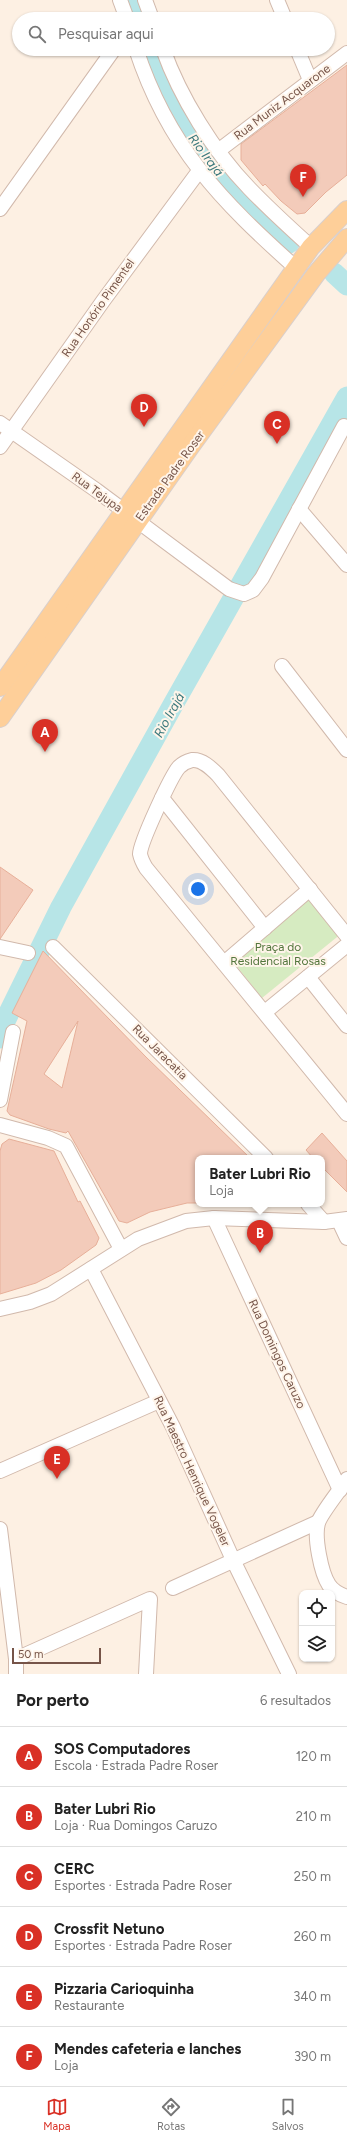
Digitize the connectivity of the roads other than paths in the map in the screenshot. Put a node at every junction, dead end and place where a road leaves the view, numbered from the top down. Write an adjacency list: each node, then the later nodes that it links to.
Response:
1 (120, 0): 4 (street)
2 (145, 0): 5 (street)
3 (278, 0): 6 (street)
4 (124, 12)
5 (149, 12)
6 (282, 12)
7 (347, 53): 12 (street, Rua Muniz Acquarone)
8 (109, 56): 15 (street)
9 (139, 56): 14 (street)
10 (166, 56): 13 (street)
11 (300, 56): 12 (street)
12 (310, 80): 13 (street, Rua Muniz Acquarone)
13 (218, 151): 18 (street)
14 (199, 171): 19 (street); 21 (street, Rua Honório Pimentel)
15 (0, 209)
16 (347, 210): 18 (main road, Estrada Padre Roser)
17 (347, 238): 24 (main road, Estrada Padre Roser)
18 (311, 247): 19 (main road, Estrada Padre Roser)
19 (296, 268): 24 (main road, Estrada Padre Roser)
20 (344, 426): 23 (street, Rua Tejupa)
21 (6, 427): 22 (street, Rua Honório Pimentel); 24 (street, Rua Tejupa)
22 (0, 447)
23 (299, 509): 24 (street, Rua Tejupa); 25 (street)
24 (131, 516): 27 (main road, Estrada Padre Roser); 28 (main road, Estrada Padre Roser)
25 (347, 566)
26 (282, 666): 29 (street)
27 (0, 687)
28 (0, 718)
29 (347, 750)
30 (162, 798): 31 (street); 32 (street); 38 (street)
31 (310, 889): 32 (street); 33 (street)
32 (265, 928): 38 (street)
33 (347, 936)
34 (347, 945): 39 (street)
35 (0, 947): 37 (street)
36 (53, 947): 46 (street, Rua Jaracatia)
37 (28, 953)
38 (224, 962): 40 (street)
39 (308, 976): 40 (street); 41 (street)
40 (265, 1012): 44 (street)
41 (347, 1026)
42 (13, 1032): 43 (street)
43 (0, 1100)
44 (347, 1114)
45 (0, 1125): 52 (street)
46 (263, 1155)
47 (311, 1207): 50 (street)
48 (214, 1218): 50 (street); 52 (street); 57 (street, Rua Domingos Caruzo)
49 (343, 1220): 50 (street); 51 (street)
50 (324, 1222)
51 (347, 1238)
52 (121, 1249): 53 (street)
53 (91, 1269): 54 (street); 55 (street, Rua Maestro Henrique Vogeler)
54 (0, 1309)
55 (159, 1401): 56 (street); 60 (street, Rua Maestro Henrique Vogeler)
56 (0, 1471)
57 (343, 1485): 58 (street)
58 (318, 1522): 60 (street); 62 (street)
59 (0, 1529): 63 (street)
60 (234, 1562): 61 (street); 66 (street, Rua Maestro Henrique Vogeler)
61 (173, 1588)
62 (347, 1597)
63 (16, 1659): 64 (street); 65 (street)
64 (16, 1674)
65 (146, 1674)
66 (288, 1674)

